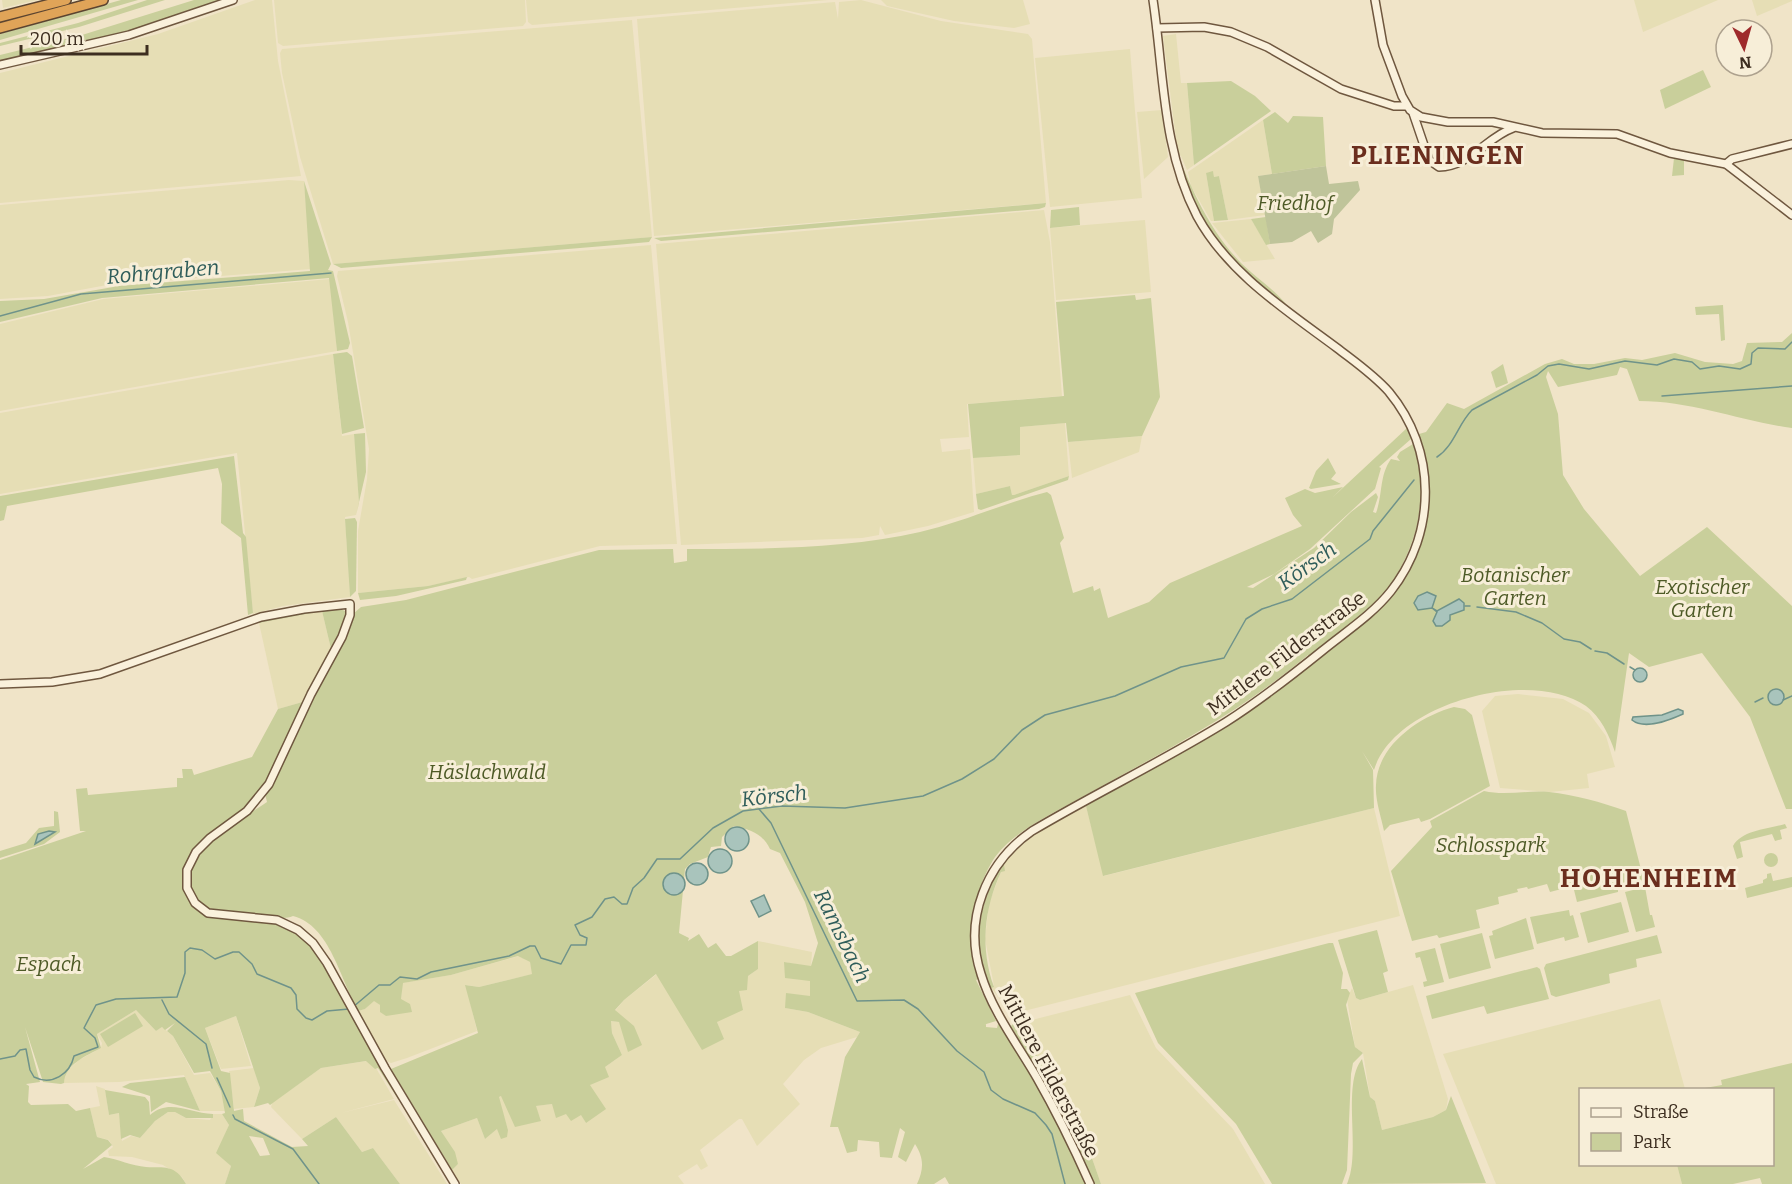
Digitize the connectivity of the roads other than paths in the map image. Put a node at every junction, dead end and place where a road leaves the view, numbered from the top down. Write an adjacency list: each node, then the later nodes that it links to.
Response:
1 (66, 0): 6 (highway)
2 (103, 0): 7 (highway)
3 (233, 0): 9 (main road)
4 (1153, 0): 8 (main road, Mittlere Filderstraße)
5 (1375, 0): 10 (main road)
6 (0, 17)
7 (0, 28)
8 (1157, 28): 10 (main road); 20 (main road, Mittlere Filderstraße)
9 (0, 65)
10 (1406, 106): 11 (main road)
11 (1419, 119): 12 (main road); 14 (main road)
12 (1498, 124): 13 (main road); 14 (main road)
13 (1513, 128): 14 (main road); 16 (main road)
14 (1501, 132)
15 (1792, 144): 16 (main road)
16 (1726, 164): 17 (main road)
17 (1792, 215)
18 (0, 684): 19 (main road)
19 (455, 1184)
20 (1090, 1184)

